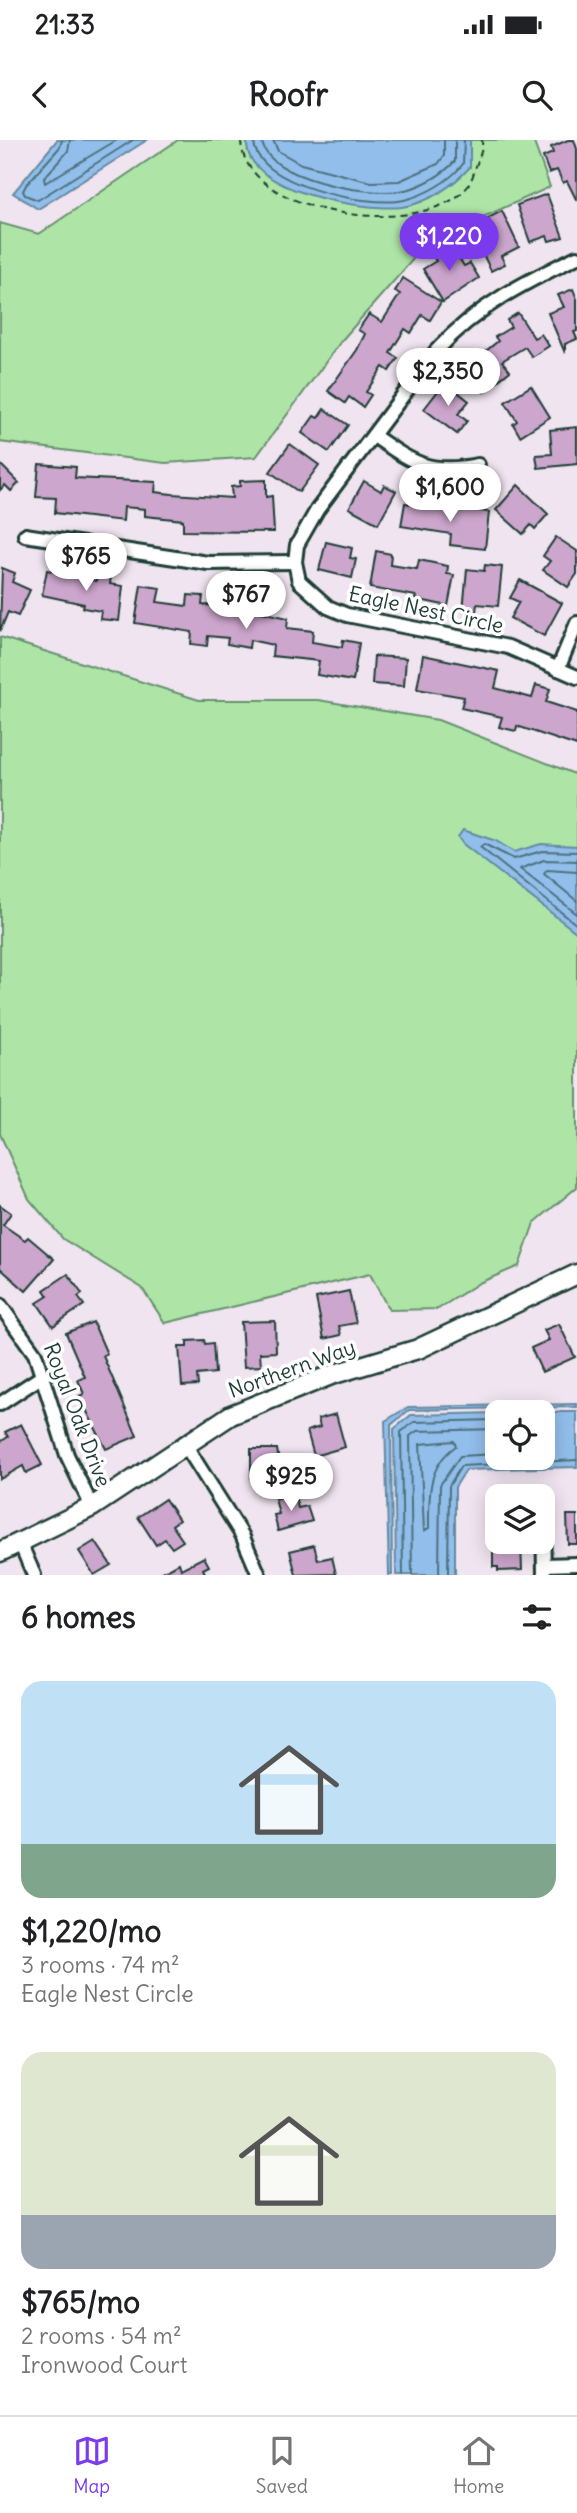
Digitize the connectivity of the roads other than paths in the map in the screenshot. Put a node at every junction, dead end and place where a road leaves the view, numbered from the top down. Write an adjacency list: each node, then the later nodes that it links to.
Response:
1 (577, 257): 2 (street)
2 (374, 436): 3 (street); 5 (street)
3 (478, 465)
4 (24, 535): 5 (street)
5 (295, 562): 7 (street, Eagle Nest Circle)
6 (577, 623): 7 (street)
7 (558, 669): 8 (street, Eagle Nest Circle)
8 (577, 677)
9 (577, 1274): 13 (street, Northern Way)
10 (0, 1305): 11 (street, Royal Oak Drive)
11 (44, 1375): 12 (street); 14 (street, Royal Oak Drive)
12 (0, 1404)
13 (184, 1443): 14 (street, Northern Way); 20 (street)
14 (92, 1507): 15 (street, Northern Way)
15 (21, 1545): 16 (street, Northern Way); 19 (street)
16 (0, 1552)
17 (577, 1564): 18 (street)
18 (544, 1570)
19 (34, 1575)
20 (259, 1575)

